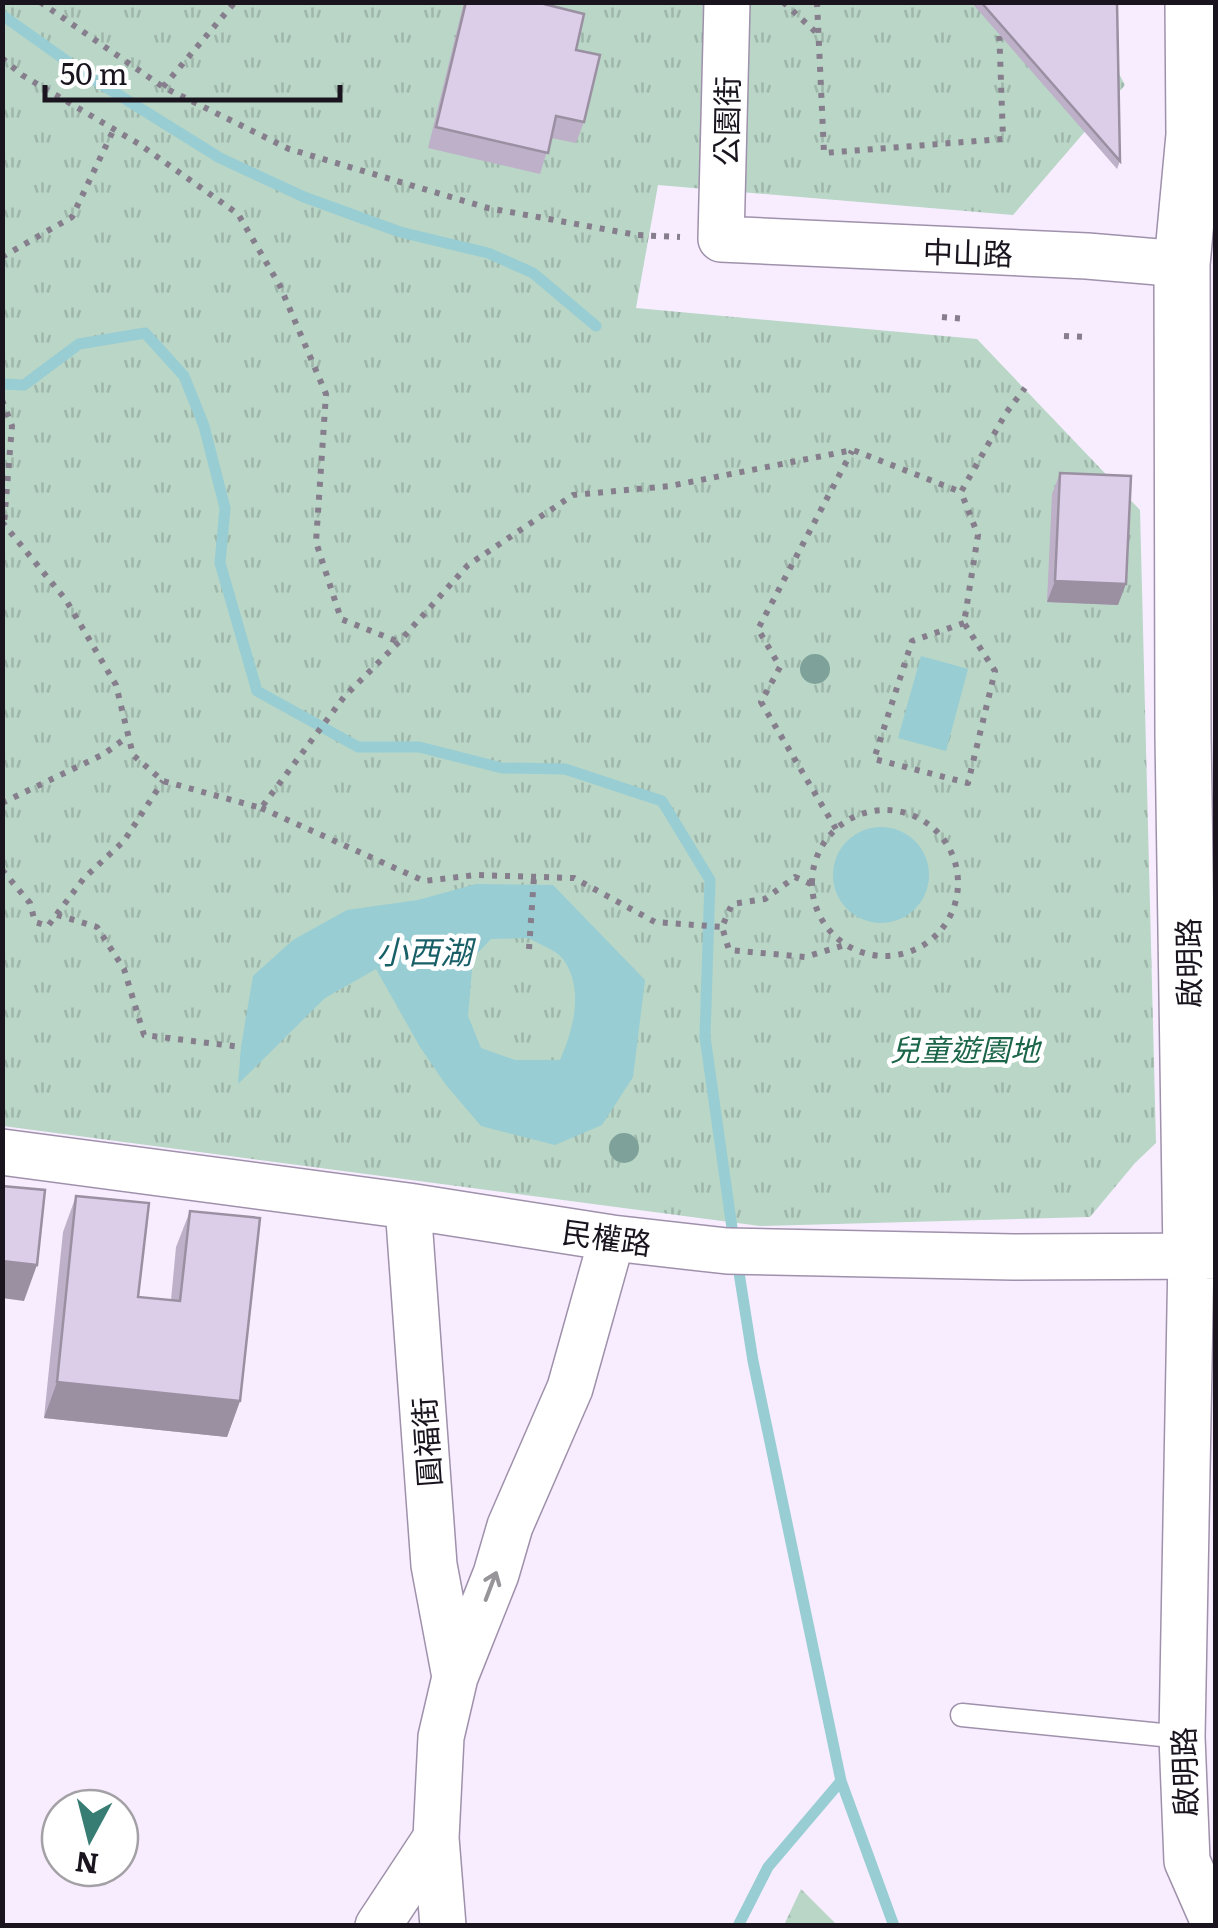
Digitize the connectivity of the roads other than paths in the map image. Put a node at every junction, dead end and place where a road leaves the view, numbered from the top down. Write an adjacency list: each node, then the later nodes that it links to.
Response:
1 (727, 2): 3 (street, 公園街)
2 (1193, 2): 4 (street, 啟明路)
3 (721, 239): 4 (street, 中山路)
4 (1199, 264): 5 (street, 啟明路)
5 (1200, 734): 9 (street, 啟明路)
6 (2, 1152): 7 (street, 民權路)
7 (408, 1206): 8 (street, 民權路); 10 (street, 圓福街)
8 (612, 1238): 9 (street, 民權路); 10 (street, 圓福街, one-way to 8)
9 (1203, 1256): 12 (street, 啟明路)
10 (455, 1676): 13 (street, 圓福街)
11 (962, 1715): 12 (lane)
12 (1182, 1738): 14 (street, 啟明路)
13 (436, 1838): 15 (street); 16 (street, 圓福街)
14 (1214, 1918)
15 (378, 1926)
16 (442, 1926)

